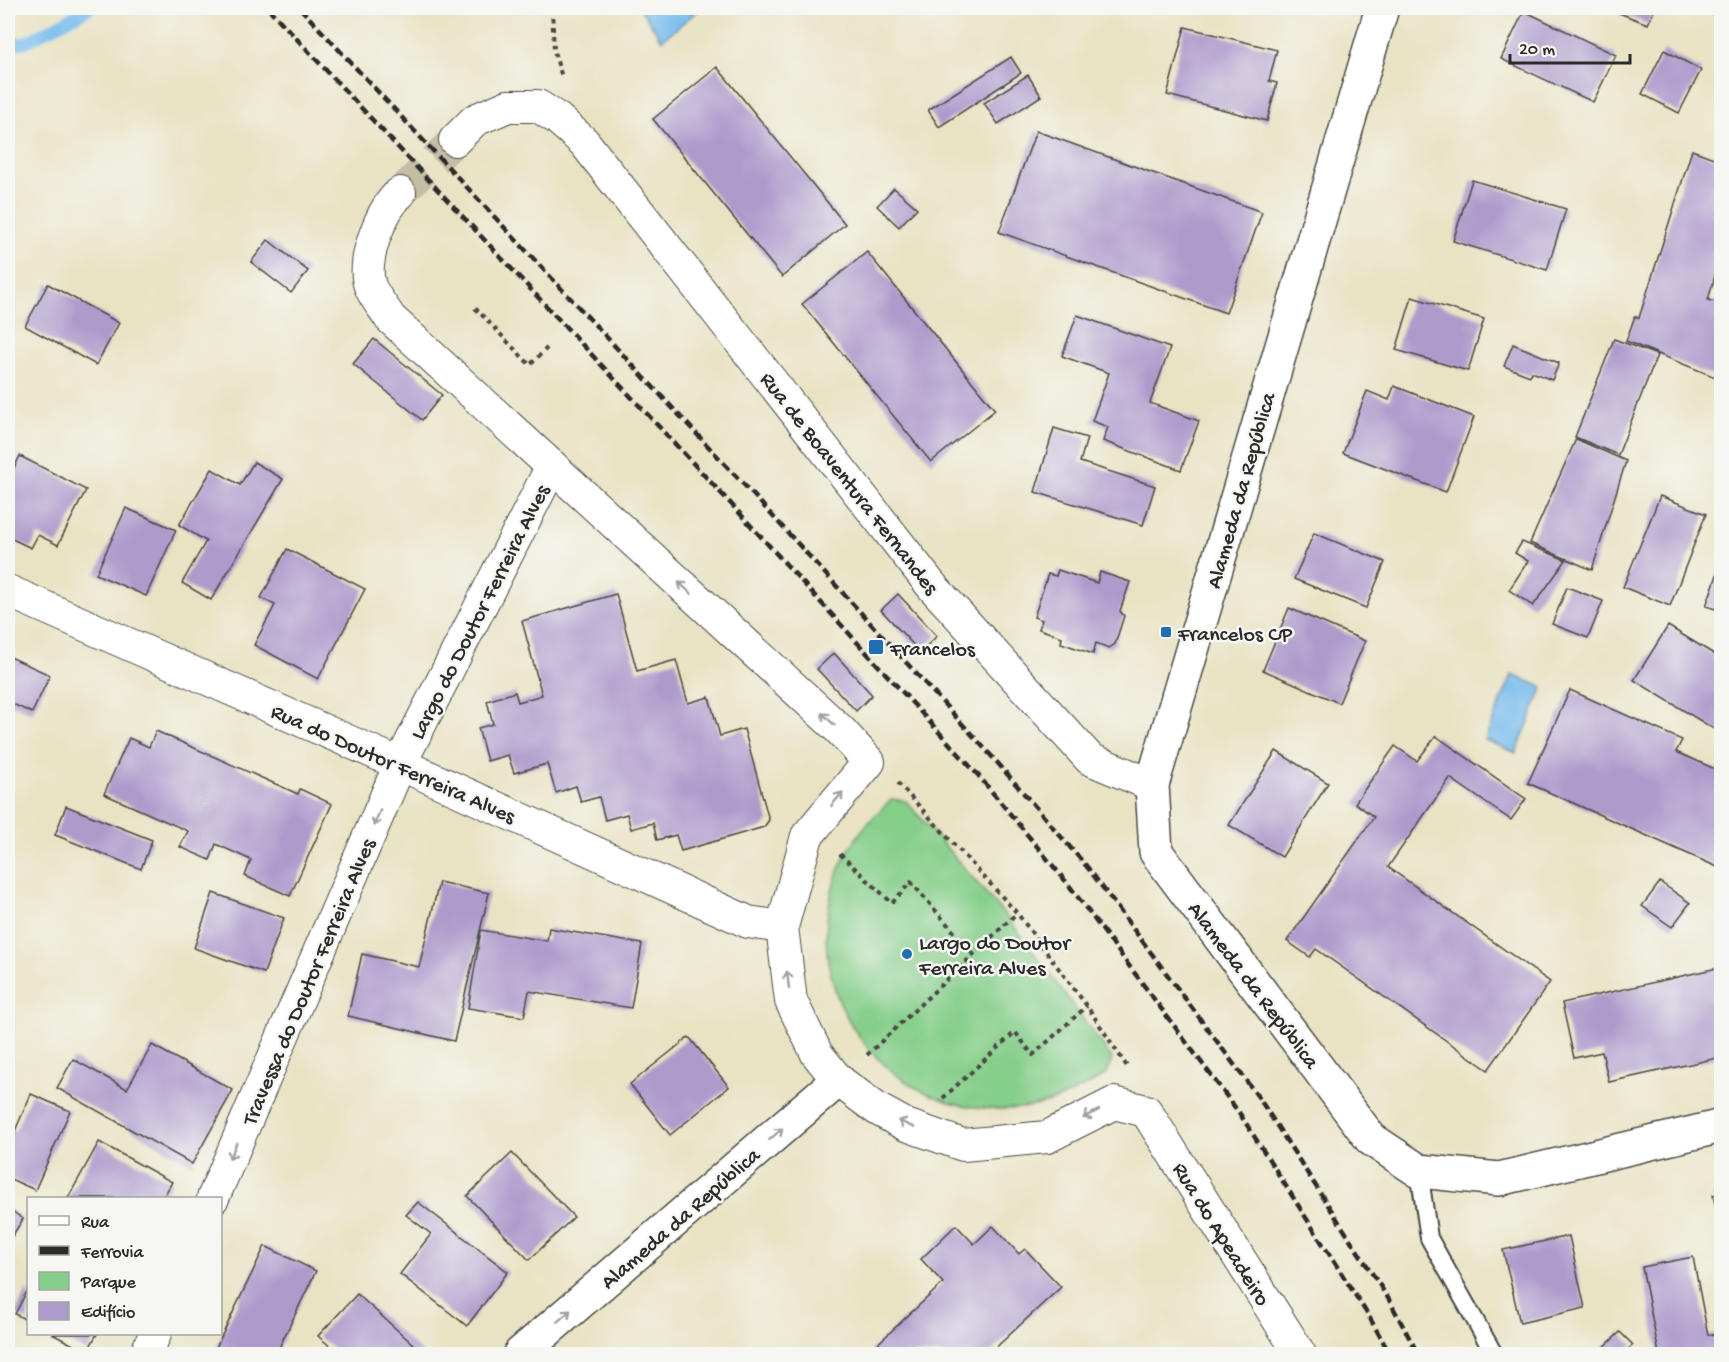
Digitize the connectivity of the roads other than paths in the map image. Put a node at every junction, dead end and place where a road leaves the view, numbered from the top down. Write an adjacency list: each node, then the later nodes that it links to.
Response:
1 (1382, 8): 7 (main road, Alameda da República)
2 (455, 140): 7 (street, Rua de Boaventura Fernandes)
3 (400, 193): 4 (street)
4 (552, 466): 6 (street, Largo do Doutor Ferreira Alves); 8 (street, Largo do Doutor Ferreira Alves, one-way to 4)
5 (8, 591): 6 (street, Rua do Doutor Ferreira Alves)
6 (400, 764): 8 (street, Rua do Doutor Ferreira Alves); 13 (street, Travessa do Doutor Ferreira Alves, one-way to 13)
7 (1152, 785): 12 (main road, Alameda da República)
8 (782, 927): 9 (street, Largo do Doutor Ferreira Alves, one-way to 8)
9 (838, 1080): 10 (street, Largo do Doutor Ferreira Alves, one-way to 9); 16 (main road, Alameda da República, one-way to 9)
10 (1146, 1111): 17 (street, Rua do Apeadeiro)
11 (1722, 1126): 12 (main road)
12 (1419, 1171): 18 (lane)
13 (213, 1197)
14 (155, 1335): 15 (street)
15 (146, 1354)
16 (520, 1354)
17 (1300, 1354)
18 (1494, 1354)

